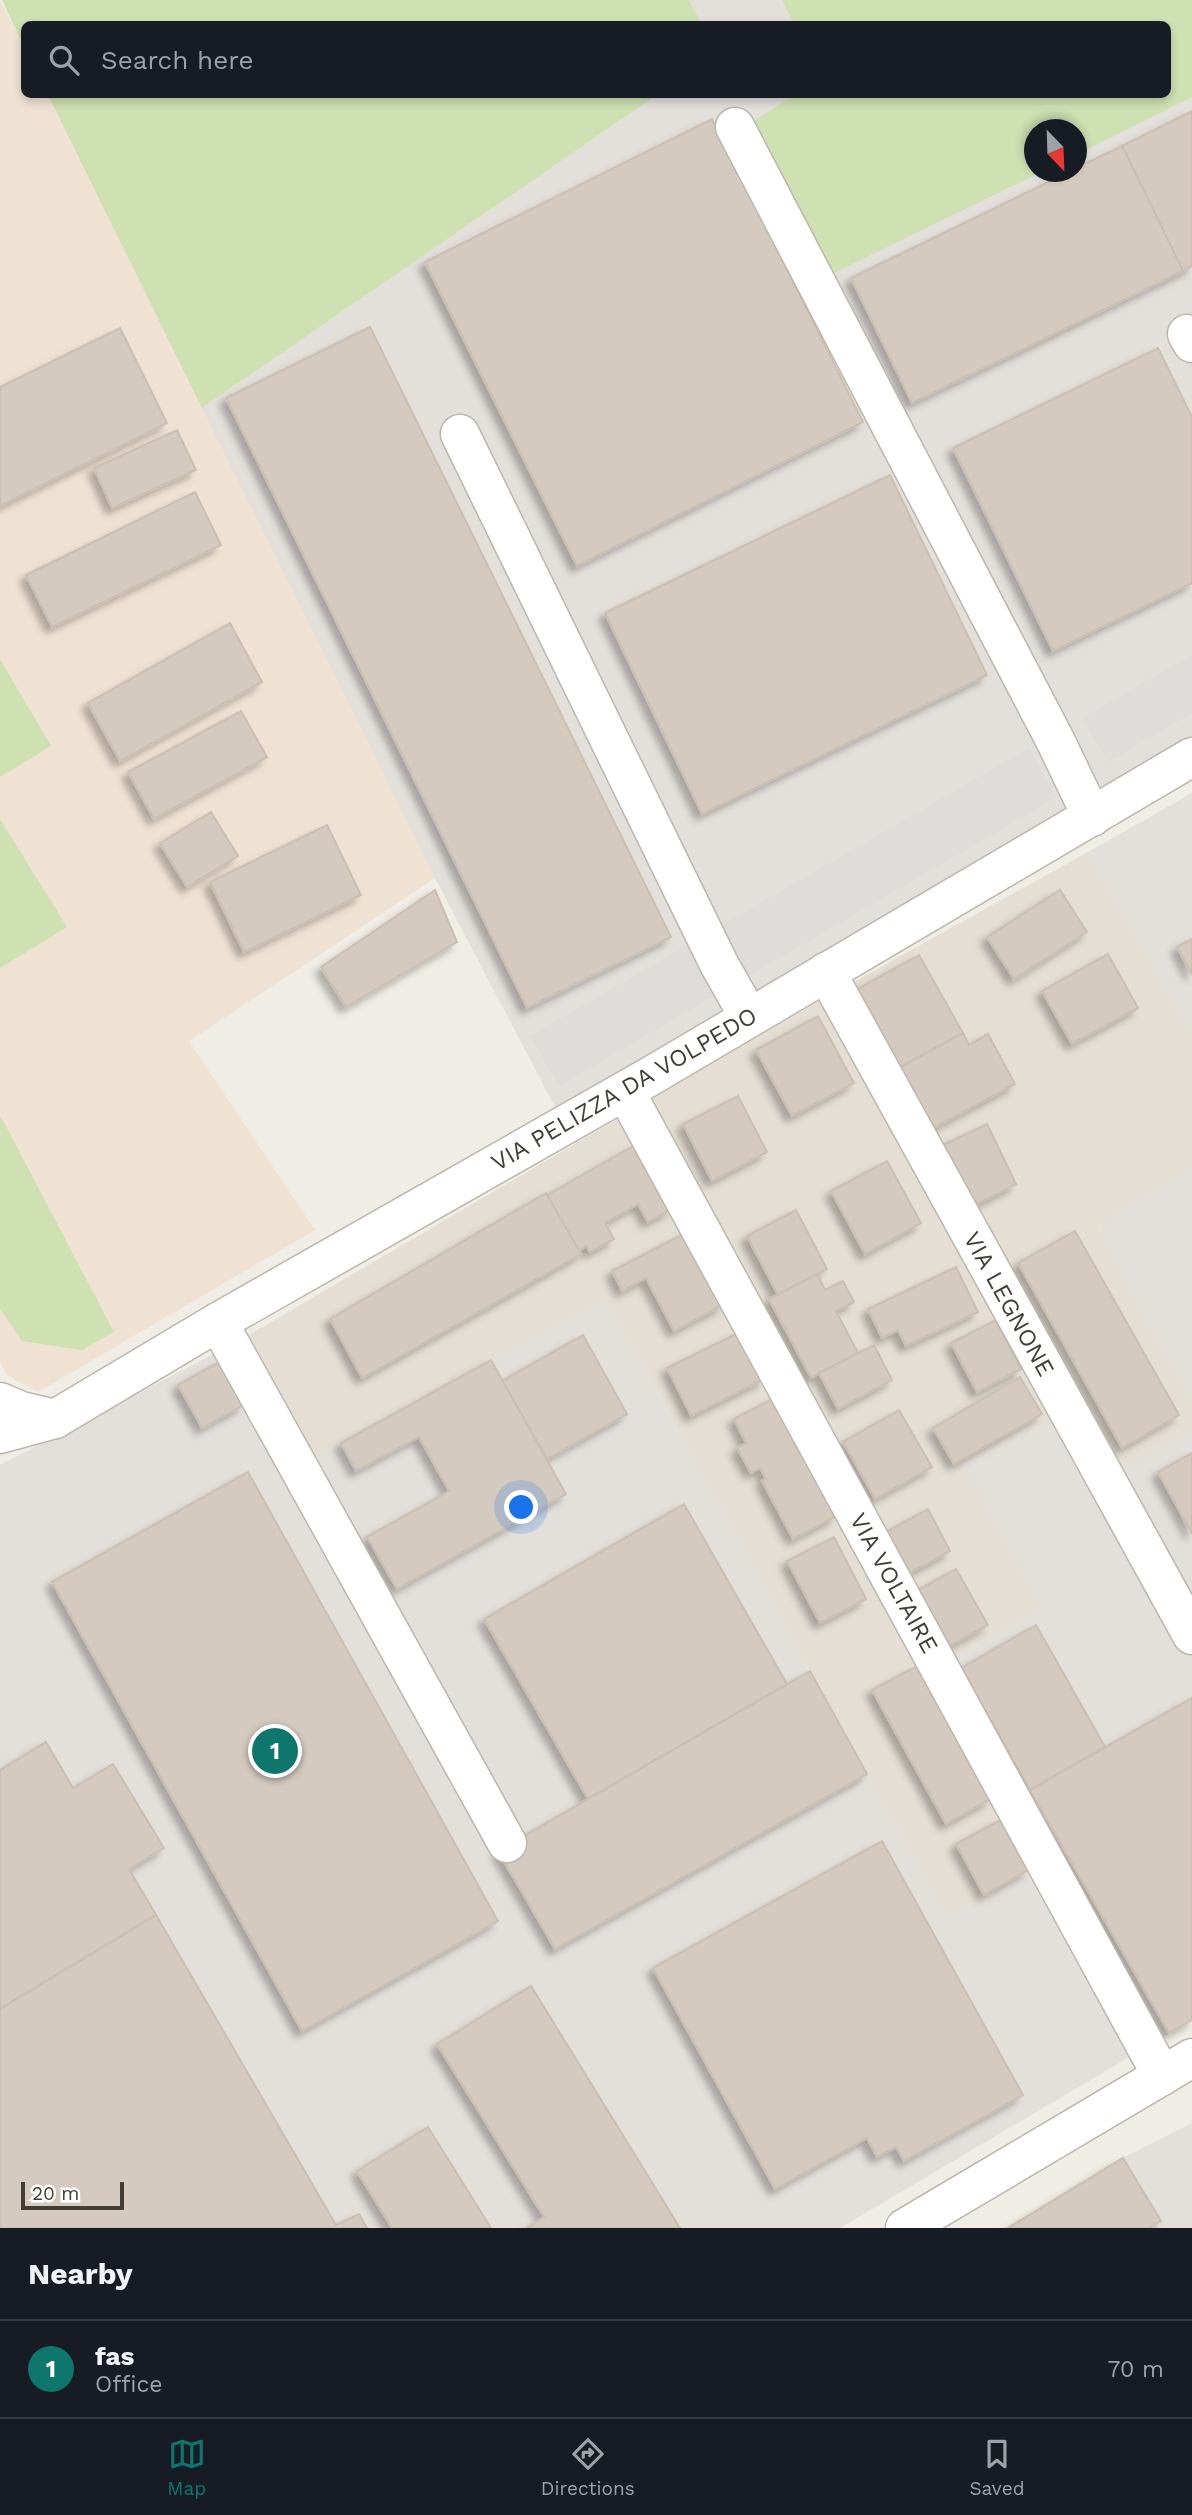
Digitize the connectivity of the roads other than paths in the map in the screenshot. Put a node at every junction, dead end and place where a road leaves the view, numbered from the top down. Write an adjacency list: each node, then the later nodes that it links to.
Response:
1 (735, 127): 4 (street)
2 (460, 434): 6 (street)
3 (1191, 762): 4 (street, VIA PELIZZA DA VOLPEDO)
4 (1092, 817): 5 (street, VIA PELIZZA DA VOLPEDO)
5 (826, 972): 6 (street, VIA PELIZZA DA VOLPEDO); 12 (street, VIA LEGNONE)
6 (749, 1017): 7 (street, VIA PELIZZA DA VOLPEDO)
7 (625, 1091): 8 (street, VIA PELIZZA DA VOLPEDO); 14 (street, VIA VOLTAIRE)
8 (218, 1322): 10 (street, VIA PELIZZA DA VOLPEDO); 13 (street)
9 (0, 1402): 10 (street)
10 (55, 1419): 11 (street, VIA PELIZZA DA VOLPEDO)
11 (0, 1434)
12 (1192, 1635)
13 (507, 1843)
14 (1177, 2067): 15 (street)
15 (905, 2228)

